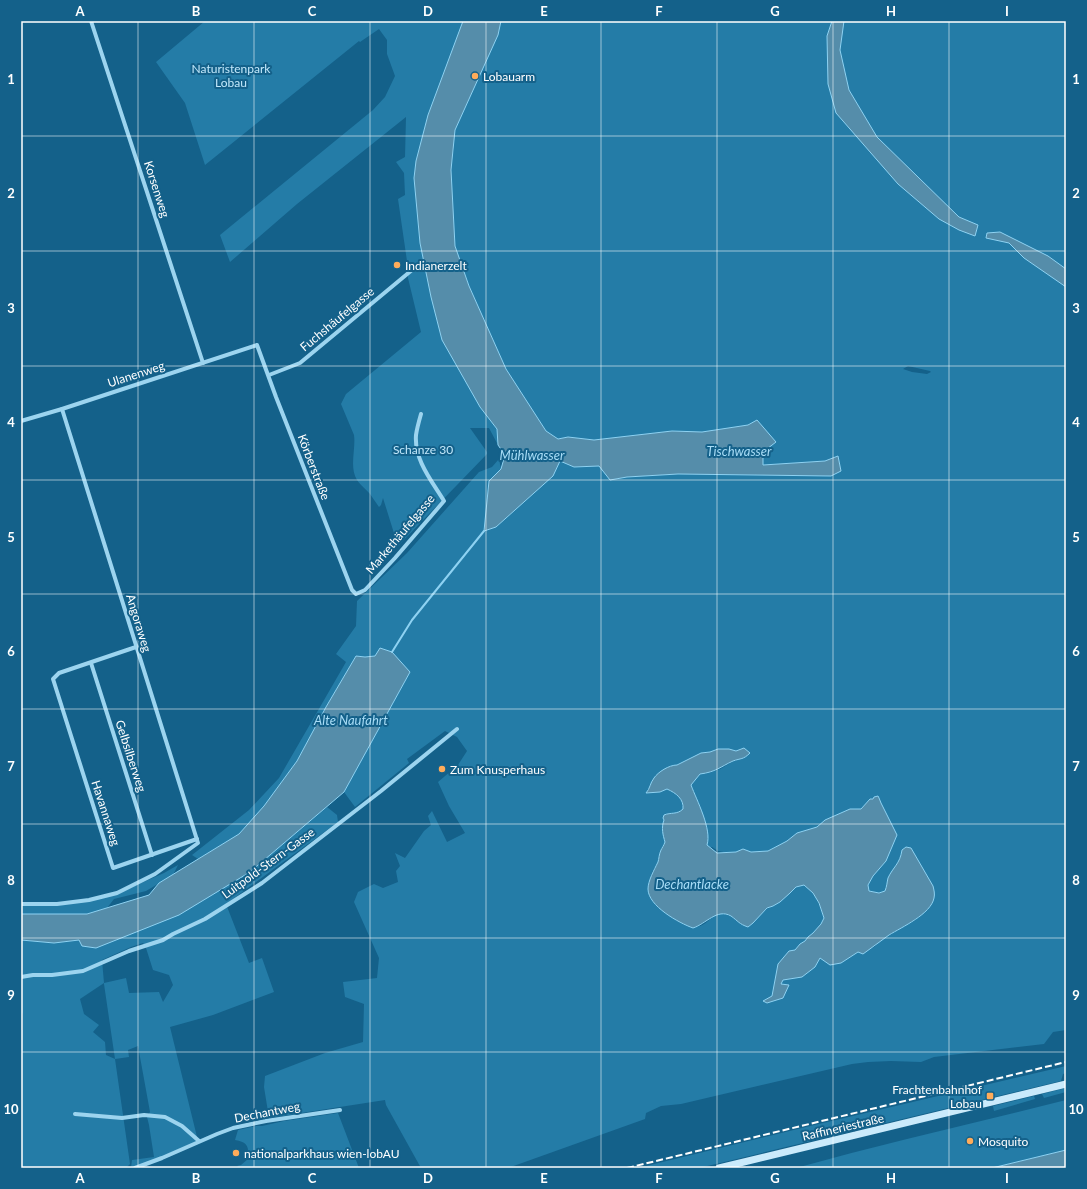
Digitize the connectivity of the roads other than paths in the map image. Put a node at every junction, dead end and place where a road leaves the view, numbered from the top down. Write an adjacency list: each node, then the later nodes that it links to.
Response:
1 (91, 21): 4 (street, Korsenweg)
2 (412, 270): 5 (street, Fuchshäufelgasse)
3 (257, 345): 4 (street, Ulanenweg); 5 (street, Körberstraße)
4 (203, 363): 6 (street, Ulanenweg)
5 (269, 375): 9 (street, Körberstraße)
6 (62, 409): 8 (street, Ulanenweg); 10 (street, Angoraweg)
7 (421, 414): 9 (street, Markethäufelgasse)
8 (21, 419)
9 (356, 594)
10 (136, 647): 11 (street); 13 (street, Angoraweg)
11 (92, 663): 14 (street, Gelbsilberweg); 14 (street, Havannaweg)
12 (457, 729): 16 (street, Luitpold-Stern-Gasse)
13 (197, 841): 14 (street, Havannaweg); 15 (street)
14 (152, 855)
15 (21, 904)
16 (21, 977)
17 (1066, 1084): 22 (street, Raffineriestraße)
18 (340, 1110): 20 (street, Dechantweg)
19 (75, 1114): 20 (street)
20 (199, 1141): 21 (street, Dechantweg)
21 (135, 1168)
22 (719, 1168)

